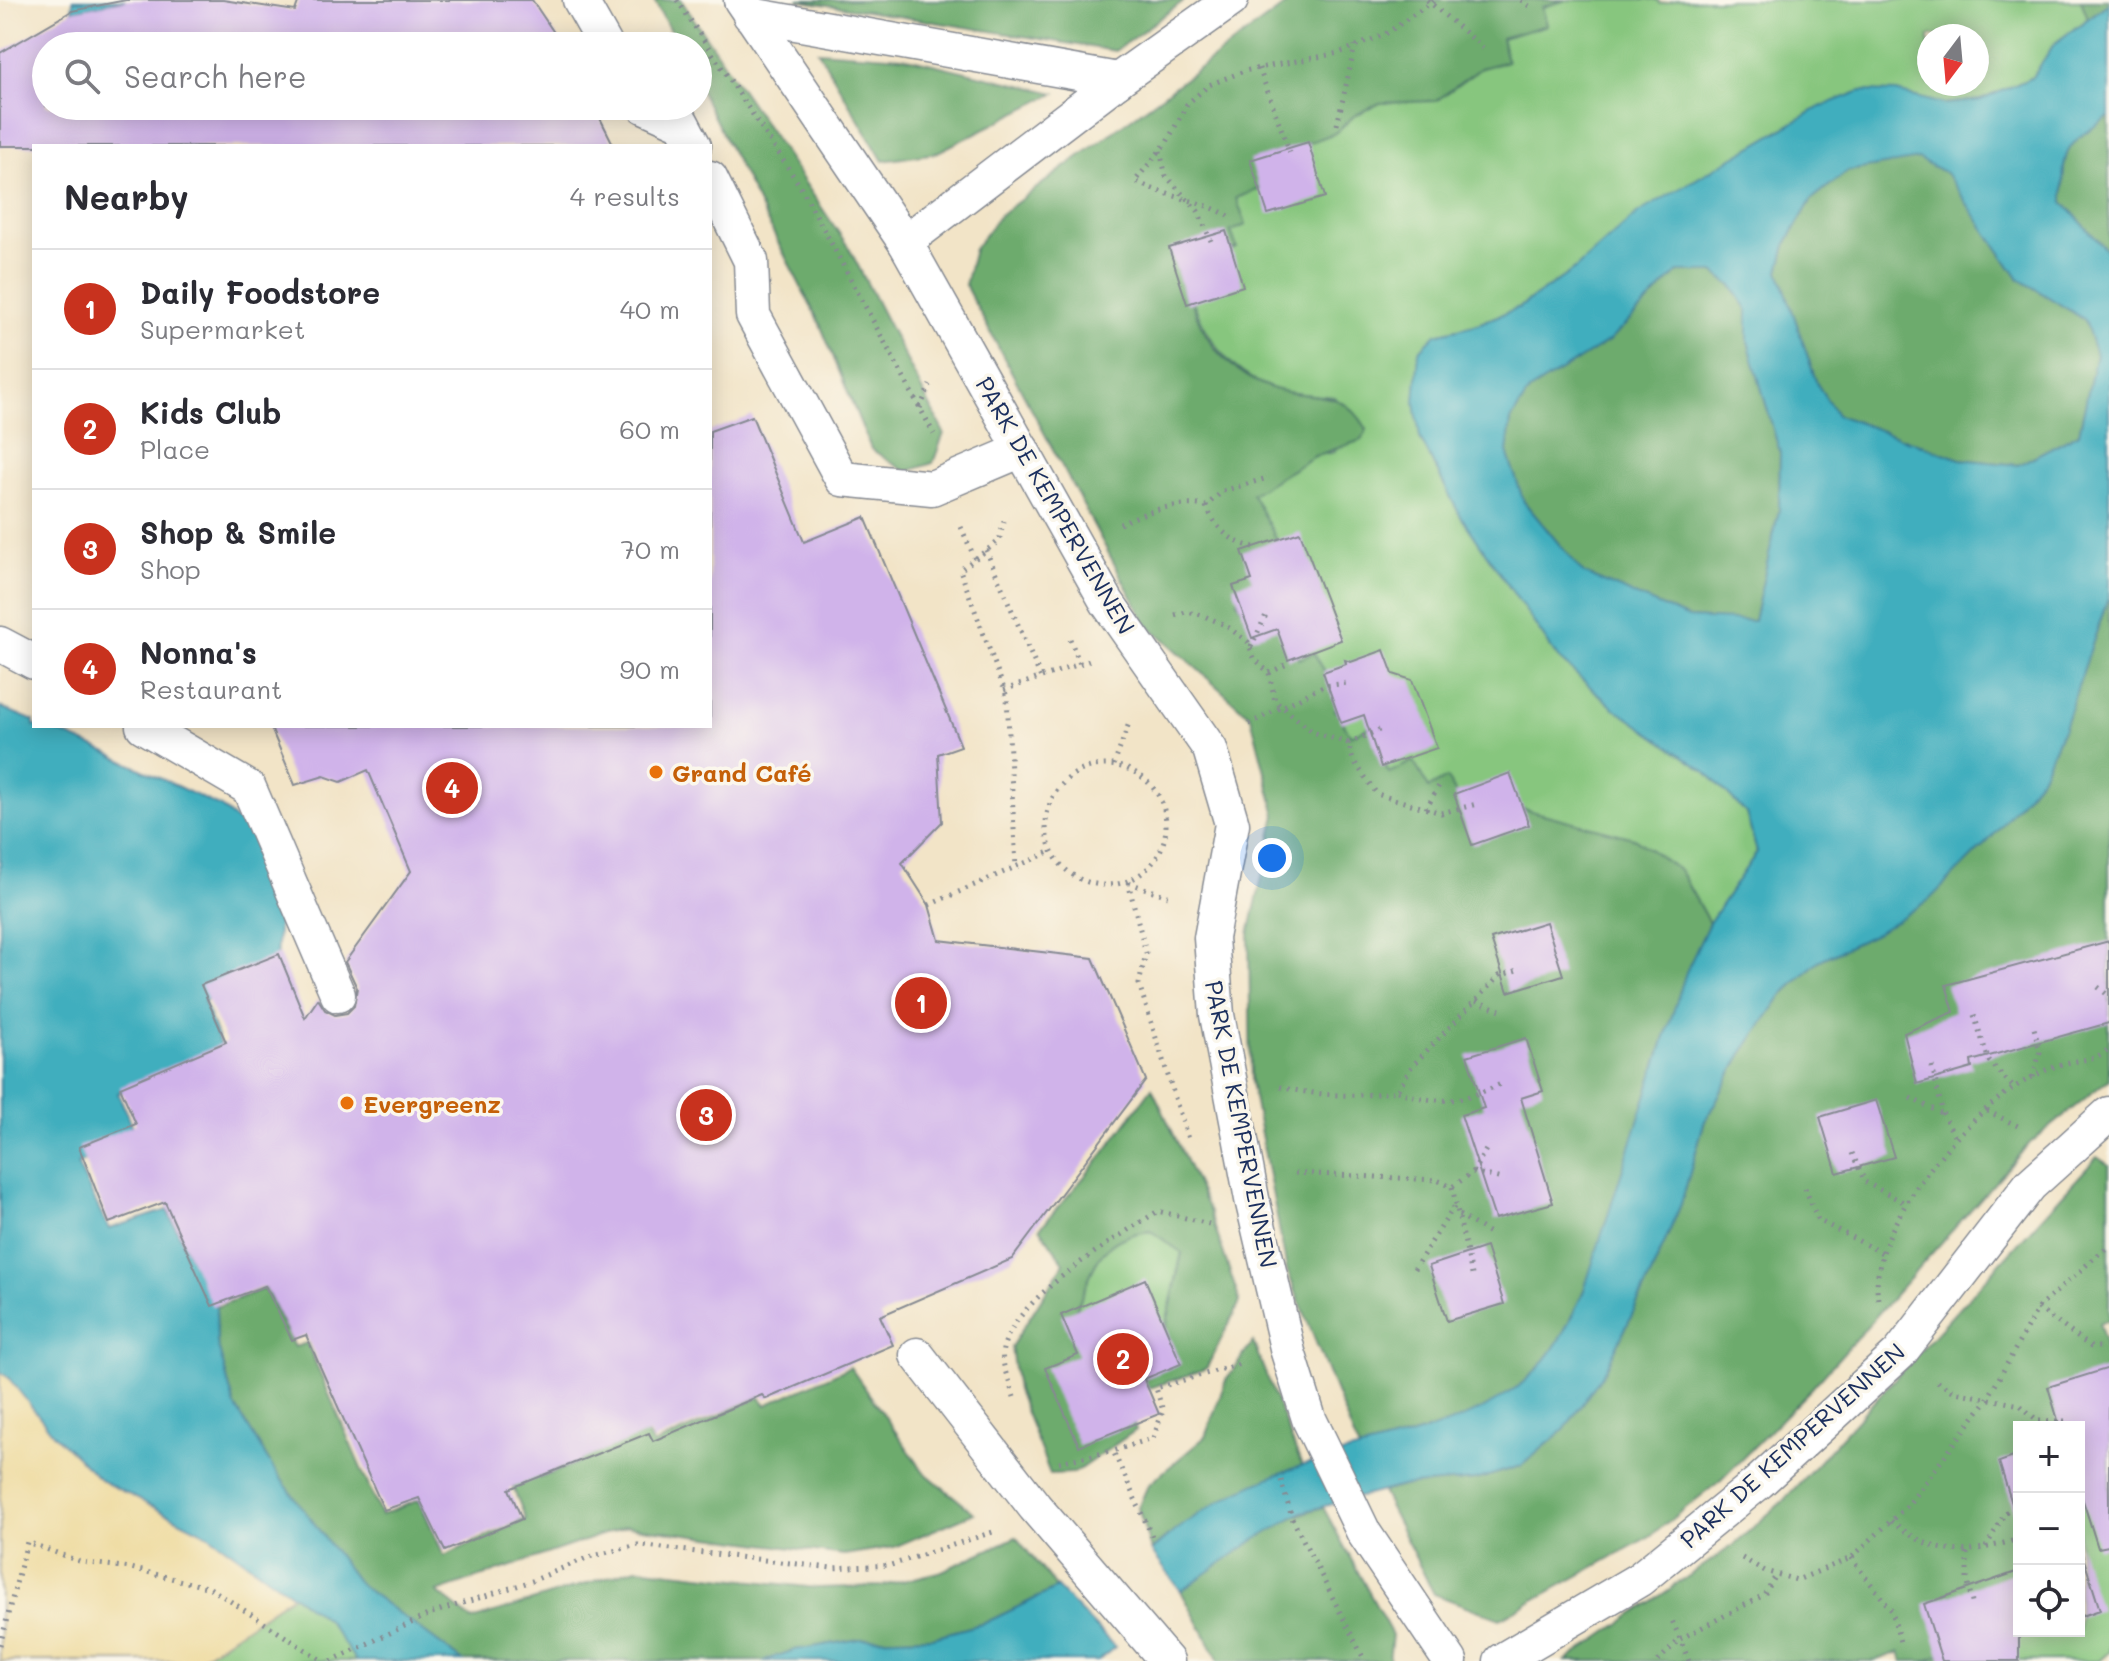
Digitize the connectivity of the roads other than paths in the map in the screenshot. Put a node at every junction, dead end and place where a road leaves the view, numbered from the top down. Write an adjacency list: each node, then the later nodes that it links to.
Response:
1 (580, 0): 4 (lane)
2 (1231, 0): 5 (lane)
3 (745, 7): 5 (lane); 9 (lane, PARK DE KEMPERVENNEN)
4 (598, 32)
5 (1118, 80): 9 (lane)
6 (675, 120): 7 (lane)
7 (693, 144)
8 (712, 182): 10 (lane)
9 (905, 242): 10 (lane, PARK DE KEMPERVENNEN)
10 (1022, 450): 18 (lane, PARK DE KEMPERVENNEN)
11 (0, 644): 12 (lane)
12 (32, 661)
13 (146, 728): 14 (lane)
14 (338, 995)
15 (2109, 1114): 19 (lane, PARK DE KEMPERVENNEN)
16 (917, 1355): 17 (lane)
17 (1167, 1661)
18 (1450, 1661)
19 (1501, 1661)

